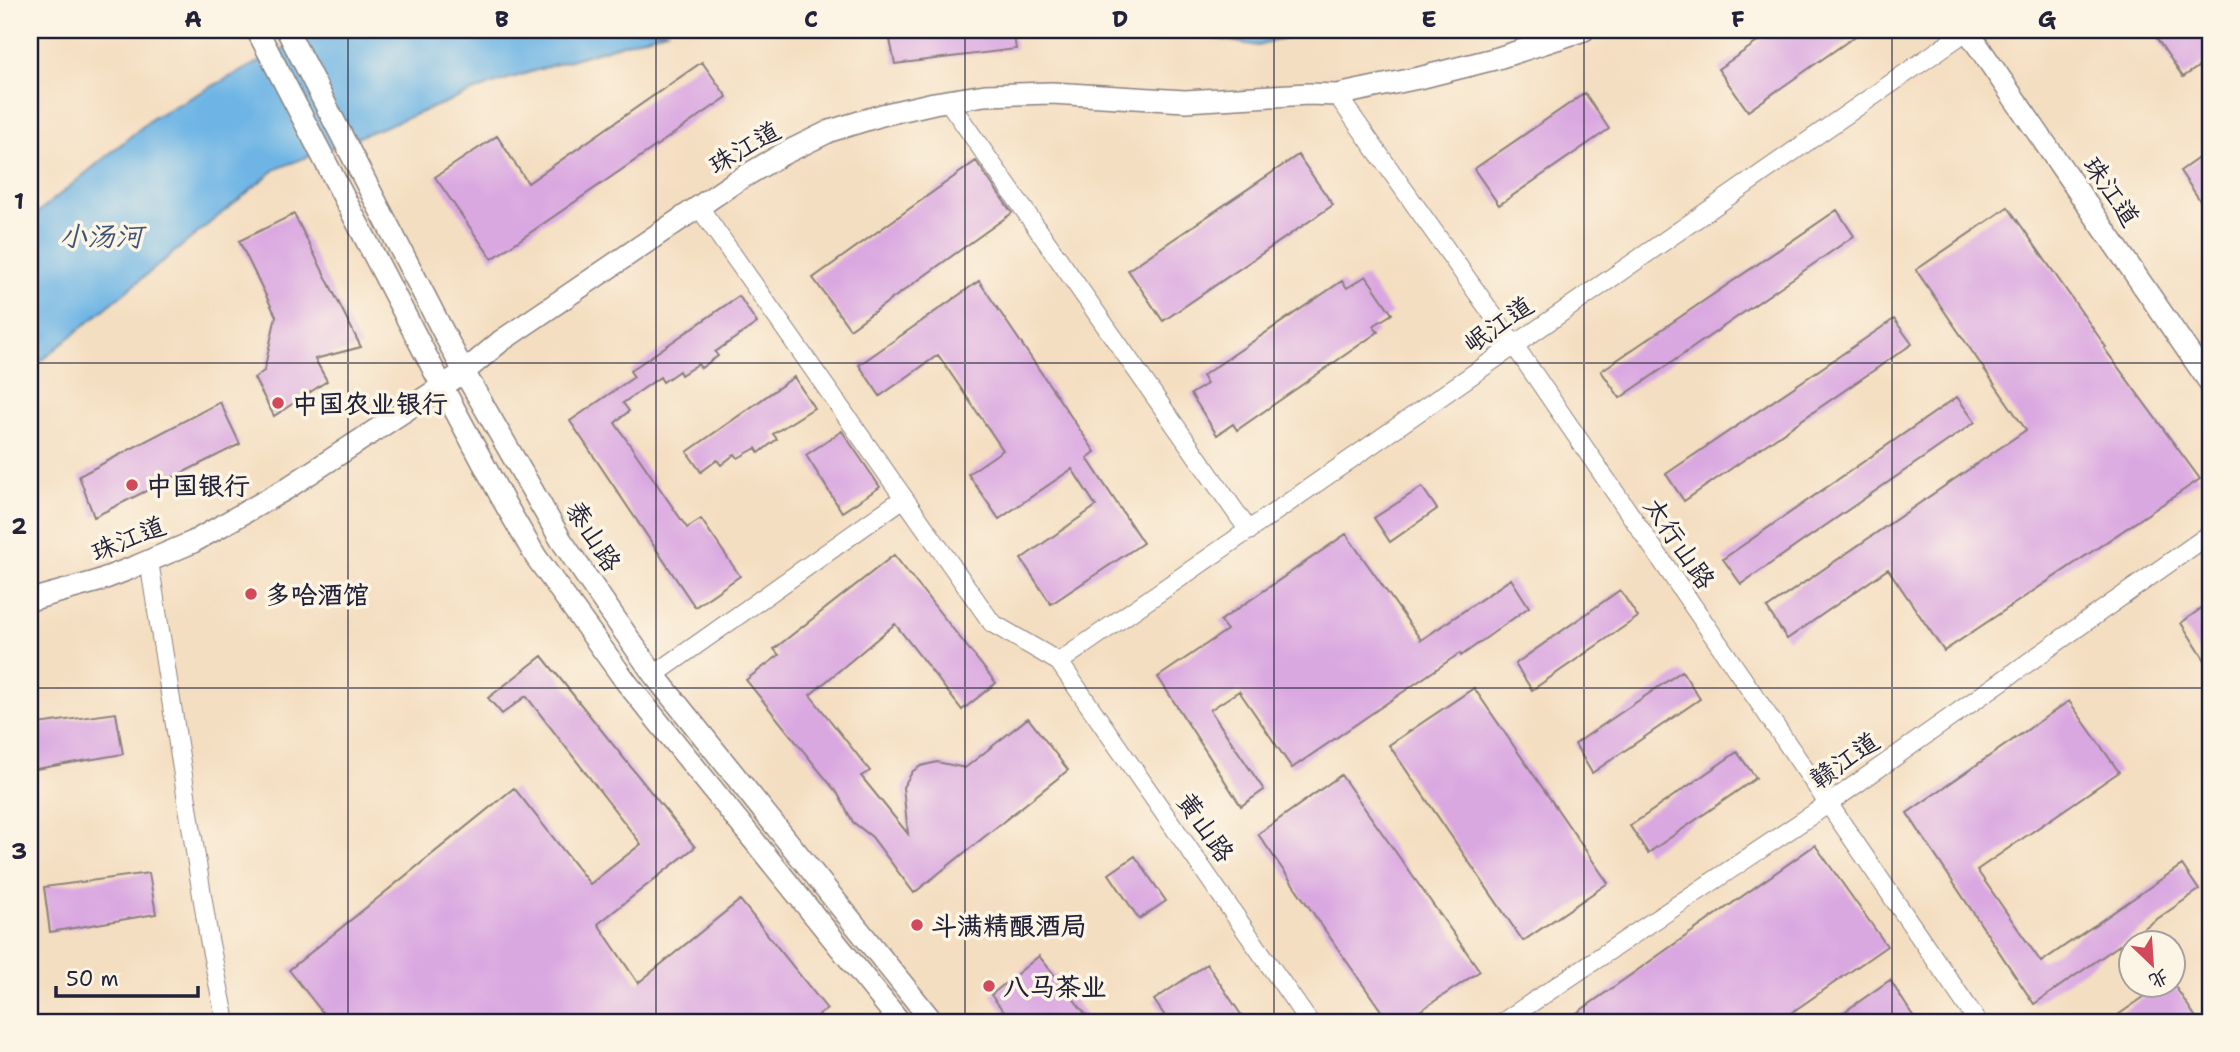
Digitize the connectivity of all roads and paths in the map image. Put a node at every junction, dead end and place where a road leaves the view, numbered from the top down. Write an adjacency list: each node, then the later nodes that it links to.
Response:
1 (257, 30): 11 (street)
2 (287, 30): 9 (street, 泰山路)
3 (1584, 30): 5 (street, 珠江道)
4 (1968, 30): 8 (street, 岷江道); 10 (street, 珠江道)
5 (1337, 95): 6 (street, 珠江道); 8 (street, 太行山路)
6 (948, 101): 7 (street, 珠江道); 13 (street)
7 (699, 207): 9 (street, 珠江道); 12 (street)
8 (1514, 345): 13 (street, 岷江道); 19 (street, 太行山路)
9 (464, 372): 11 (street, 珠江道); 18 (street, 泰山路)
10 (2210, 383)
11 (442, 386): 15 (street, 珠江道); 21 (street)
12 (904, 498): 17 (street); 18 (street)
13 (1249, 531): 17 (street, 岷江道)
14 (2210, 534): 19 (street, 赣江道)
15 (149, 561): 16 (street, 珠江道); 20 (street)
16 (30, 600)
17 (1059, 662): 23 (street, 黄山路)
18 (654, 675): 22 (street, 泰山路)
19 (1828, 804): 24 (street, 赣江道); 25 (street, 太行山路)
20 (226, 1022)
21 (900, 1022)
22 (933, 1022)
23 (1309, 1022)
24 (1503, 1022)
25 (1978, 1022)

